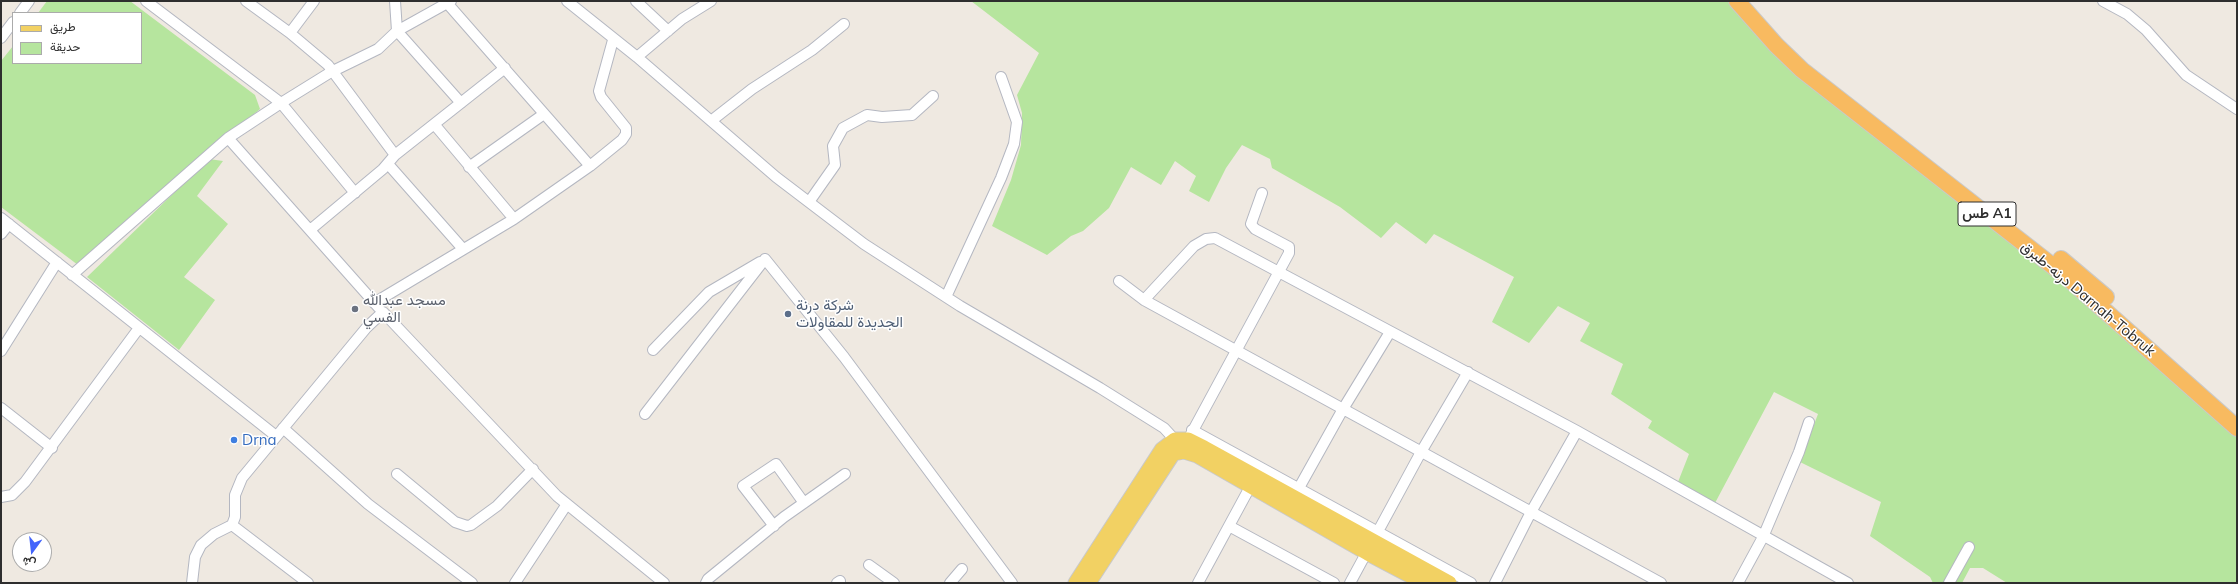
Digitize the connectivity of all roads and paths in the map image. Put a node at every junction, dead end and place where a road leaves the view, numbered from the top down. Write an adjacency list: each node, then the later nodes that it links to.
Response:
1 (29, 1): 13 (street)
2 (146, 1): 26 (street)
3 (246, 1): 18 (street)
4 (314, 1): 18 (street)
5 (395, 1): 16 (street)
6 (566, 1): 20 (street)
7 (636, 1): 17 (street)
8 (711, 1): 17 (street)
9 (1737, 1): 66 (highway, درنه-طبرق Darnah-Tobruk / طس A1)
10 (1751, 1): 63 (highway, درنه-طبرق Darnah-Tobruk / طس A1)
11 (2103, 1): 28 (street)
12 (449, 2): 16 (street); 22 (street)
13 (21, 12)
14 (12, 23): 19 (street)
15 (844, 24): 30 (street)
16 (397, 31): 23 (street); 27 (street)
17 (668, 31): 21 (street)
18 (290, 33): 23 (street)
19 (1, 38)
20 (614, 40): 21 (street); 35 (street)
21 (637, 57): 30 (street)
22 (506, 68): 27 (street); 29 (street)
23 (333, 71): 26 (street); 33 (street)
24 (1001, 77): 50 (street)
25 (933, 96): 39 (street)
26 (281, 103): 32 (street); 37 (street)
27 (461, 103): 31 (street)
28 (2237, 109)
29 (544, 114): 35 (street); 36 (street)
30 (711, 121): 39 (street)
31 (434, 124): 33 (street); 36 (street)
32 (228, 138): 42 (street); 48 (street)
33 (395, 155): 34 (street)
34 (388, 164): 37 (street); 44 (street)
35 (590, 166): 40 (street)
36 (469, 167): 40 (street)
37 (355, 193): 42 (street)
38 (1262, 193): 47 (street)
39 (809, 202): 50 (street)
40 (514, 219): 44 (street)
41 (5, 221): 43 (street); 46 (street)
42 (310, 230): 52 (street)
43 (1, 234)
44 (463, 249): 52 (street)
45 (765, 259): 56 (street); 62 (street); 97 (street)
46 (57, 262): 48 (street); 58 (street)
47 (1280, 272): 51 (street); 55 (street); 57 (street)
48 (72, 275): 54 (street)
49 (1119, 281): 51 (street)
50 (946, 297): 69 (street)
51 (1144, 300): 57 (street)
52 (374, 303): 53 (street)
53 (383, 312): 65 (street); 72 (street)
54 (139, 328): 68 (street); 70 (street)
55 (1390, 332): 59 (street); 61 (street)
56 (653, 350)
57 (1236, 350): 61 (street); 69 (street)
58 (1, 352)
59 (1468, 372): 67 (street); 71 (street)
60 (1, 408): 70 (street)
61 (1342, 409): 71 (street); 76 (street)
62 (645, 414)
63 (2237, 414)
64 (1809, 422): 84 (street)
65 (283, 428): 68 (street); 91 (street)
66 (2237, 428)
67 (1577, 431): 80 (street); 84 (street)
68 (276, 436): 81 (street)
69 (1183, 442): 75 (main road); 76 (main road); 98 (main road); 99 (main road)
70 (52, 448): 77 (street)
71 (1421, 452): 80 (street); 85 (street)
72 (533, 469): 73 (street); 79 (street)
73 (397, 474)
74 (845, 474): 78 (street)
75 (1250, 487): 83 (street); 85 (main road)
76 (1296, 493): 85 (main road)
77 (1, 499)
78 (804, 503): 82 (street); 82 (street)
79 (567, 504): 92 (street); 93 (street)
80 (1531, 512): 106 (street); 107 (street)
81 (232, 525): 89 (street); 90 (street)
82 (774, 526): 94 (street)
83 (1229, 526): 100 (street); 101 (street)
84 (1763, 537): 108 (street); 109 (street)
85 (1373, 542): 102 (street); 103 (main road); 104 (main road); 105 (street)
86 (1969, 547): 110 (street)
87 (869, 565): 95 (street)
88 (962, 569): 96 (street)
89 (192, 583)
90 (308, 583)
91 (472, 583)
92 (514, 583)
93 (664, 583)
94 (706, 583)
95 (894, 583)
96 (950, 583)
97 (1012, 583)
98 (1076, 583)
99 (1088, 583)
100 (1198, 583)
101 (1334, 583)
102 (1350, 583)
103 (1424, 583)
104 (1448, 583)
105 (1471, 583)
106 (1495, 583)
107 (1661, 583)
108 (1738, 583)
109 (1848, 583)
110 (1949, 583)

